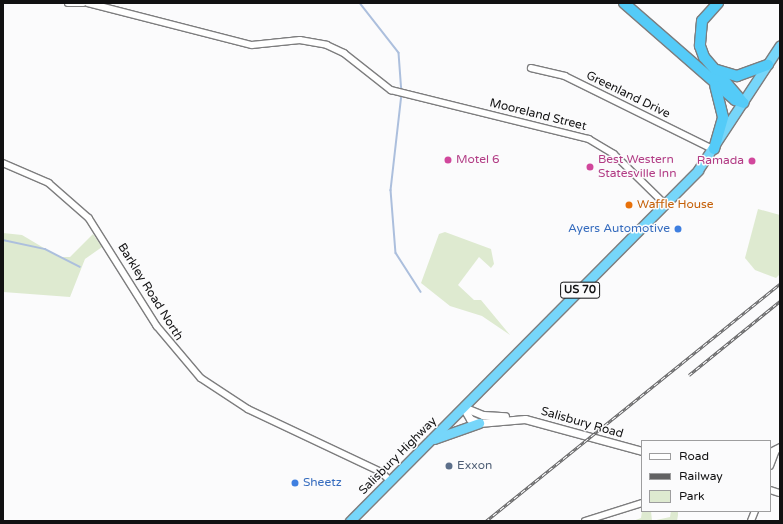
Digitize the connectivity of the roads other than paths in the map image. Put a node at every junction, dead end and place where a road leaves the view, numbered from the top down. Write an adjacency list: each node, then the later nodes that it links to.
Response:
1 (68, 3): 2 (street)
2 (83, 3)
3 (88, 3): 14 (street, Mooreland Street)
4 (624, 3): 10 (highway)
5 (718, 3): 8 (highway)
6 (780, 45): 7 (highway, US 70)
7 (768, 65): 8 (highway); 11 (highway, US 70)
8 (711, 66): 11 (highway)
9 (531, 68): 12 (street, Greenland Drive)
10 (711, 79): 11 (highway); 12 (highway)
11 (744, 103): 12 (highway, US 70)
12 (714, 149): 14 (highway, US 70)
13 (3, 163): 22 (street, Barkley Road North)
14 (665, 204): 15 (highway, US 70)
15 (463, 407): 16 (street, Salisbury Road); 17 (street); 18 (highway, Salisbury Highway / US 70)
16 (515, 419): 17 (street, Salisbury Road); 20 (street, Salisbury Road)
17 (479, 423): 18 (highway)
18 (431, 440): 22 (highway, Salisbury Highway / US 70)
19 (775, 449): 21 (street)
20 (641, 451)
21 (771, 463)
22 (391, 481): 24 (highway, Salisbury Highway / US 70)
23 (641, 503): 25 (street)
24 (350, 521)
25 (585, 521)

